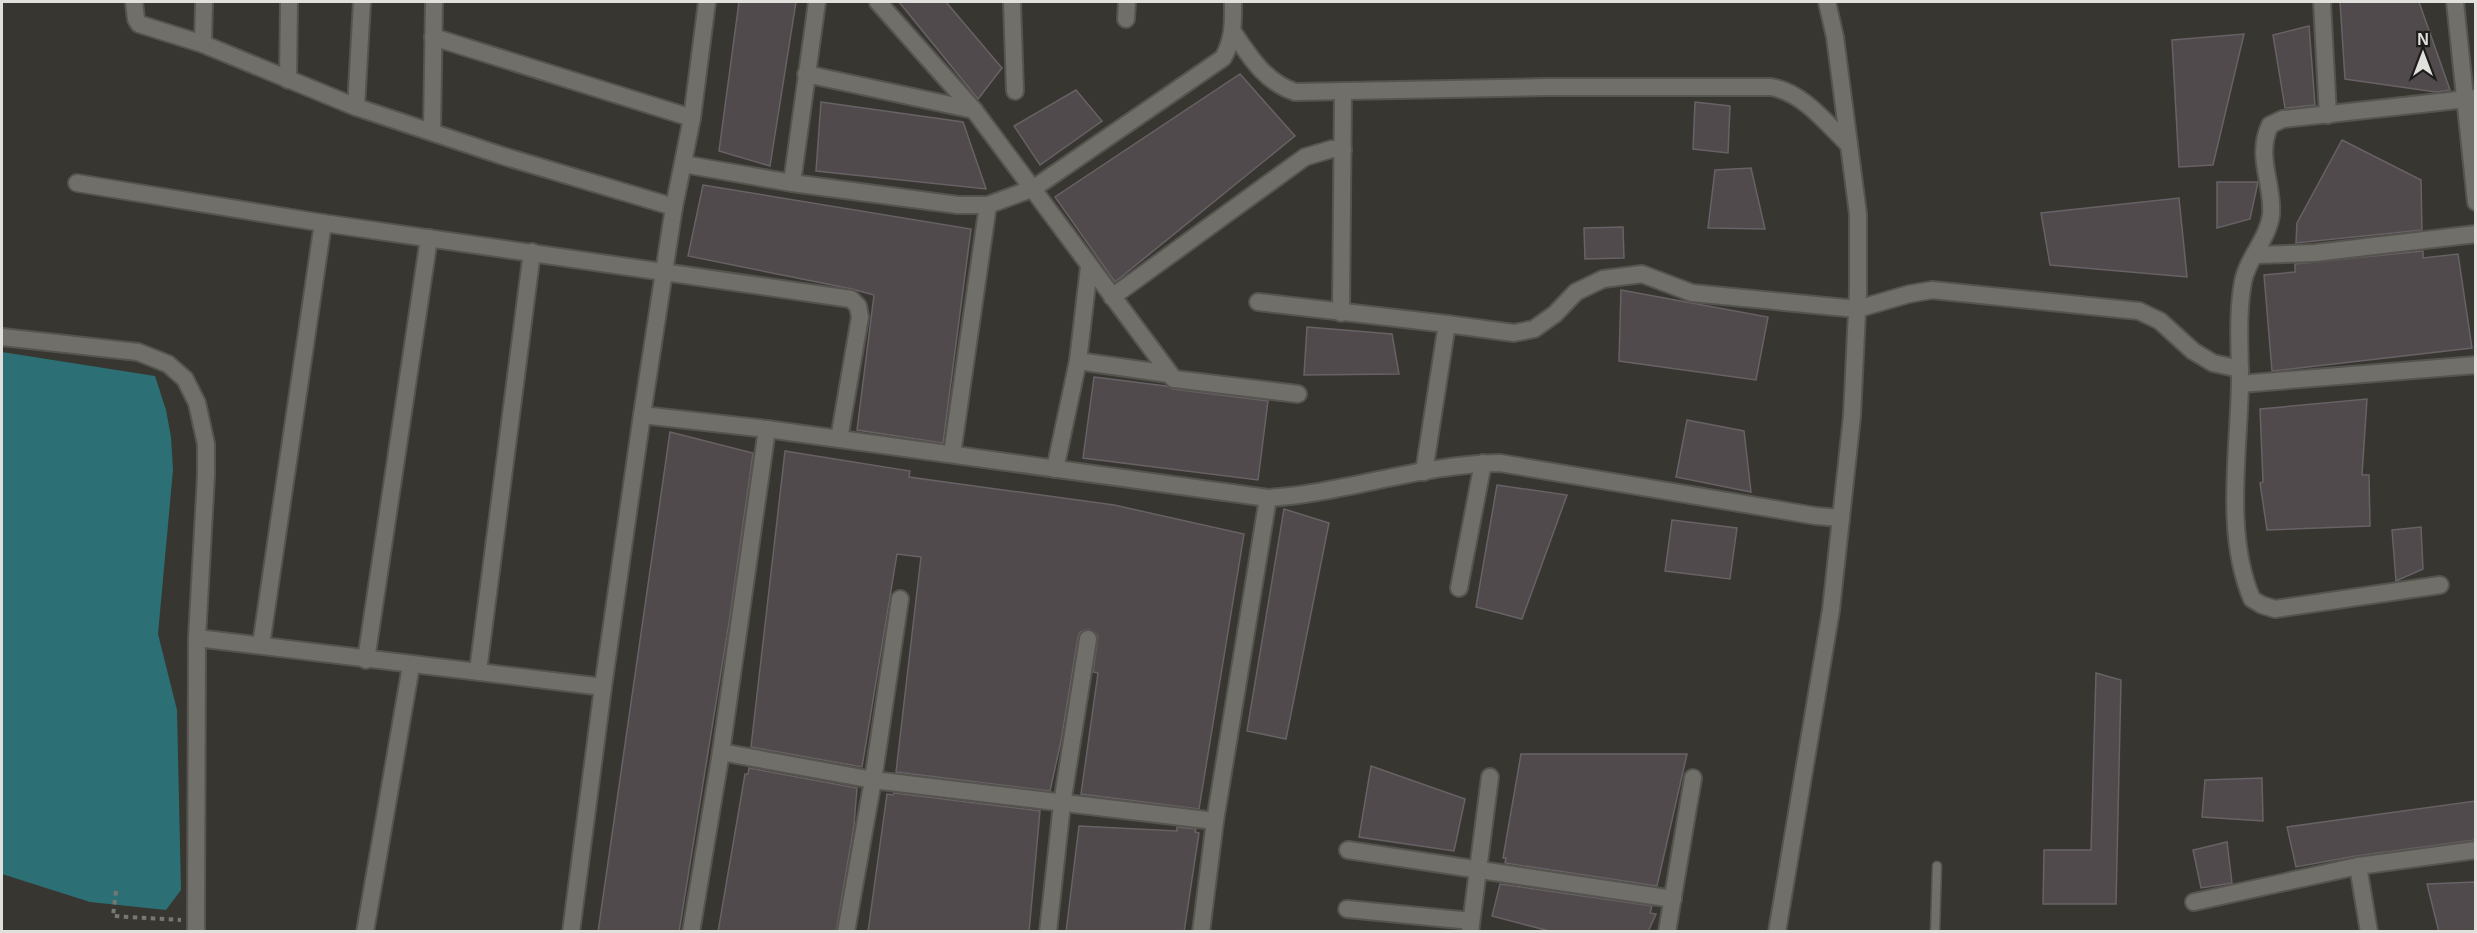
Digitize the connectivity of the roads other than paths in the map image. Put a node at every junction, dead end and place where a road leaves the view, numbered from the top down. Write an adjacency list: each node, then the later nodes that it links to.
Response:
1 (135, 2): 18 (street)
2 (204, 2): 18 (street)
3 (290, 2): 20 (street)
4 (362, 2): 24 (street)
5 (434, 2): 17 (street)
6 (707, 2): 27 (street)
7 (817, 2): 19 (street)
8 (878, 2): 25 (street)
9 (1012, 2): 21 (street)
10 (1127, 2): 15 (street)
11 (1233, 2): 16 (street)
12 (1827, 2): 29 (street)
13 (2322, 2): 26 (street)
14 (2455, 2): 23 (street)
15 (1126, 19)
16 (1233, 32): 22 (street); 34 (street)
17 (433, 37): 27 (street); 28 (street)
18 (203, 44): 20 (street)
19 (806, 75): 25 (street); 33 (street)
20 (288, 80): 24 (street)
21 (1015, 92)
22 (1344, 92): 29 (street); 30 (street)
23 (2471, 99): 26 (street); 35 (street)
24 (357, 108): 28 (street)
25 (974, 110): 34 (street)
26 (2328, 115): 42 (street)
27 (692, 118): 31 (street)
28 (432, 131): 37 (street)
29 (1849, 145): 47 (street)
30 (1344, 150): 45 (street); 48 (street)
31 (683, 164): 33 (street); 37 (street)
32 (77, 183): 38 (street)
33 (792, 183): 36 (street)
34 (1034, 188): 36 (street); 43 (street)
35 (2475, 202)
36 (988, 205): 59 (street)
37 (674, 207): 44 (street)
38 (322, 222): 40 (street); 70 (street)
39 (2475, 234): 42 (street)
40 (429, 238): 41 (street); 71 (street)
41 (532, 252): 44 (street); 73 (street)
42 (2254, 255): 53 (street)
43 (1089, 267): 45 (street); 51 (street)
44 (664, 272): 56 (street); 58 (street)
45 (1112, 297): 54 (street)
46 (1258, 302): 48 (street)
47 (1857, 309): 49 (street); 53 (street); 64 (street)
48 (1341, 314): 49 (street)
49 (1447, 324): 62 (street)
50 (2, 337): 68 (street)
51 (1078, 361): 54 (street); 61 (street)
52 (2475, 365): 53 (street)
53 (2240, 377): 65 (street)
54 (1174, 380): 55 (street)
55 (1298, 394)
56 (642, 415): 57 (street); 74 (street)
57 (767, 429): 58 (street); 75 (street)
58 (838, 439): 59 (street)
59 (951, 454): 61 (street)
60 (1483, 463): 62 (street); 64 (street); 66 (street)
61 (1055, 469): 63 (street)
62 (1424, 472): 63 (street)
63 (1268, 498): 80 (street)
64 (1841, 518): 98 (street)
65 (2440, 585)
66 (1459, 588)
67 (900, 599): 78 (street)
68 (197, 638): 70 (street); 89 (street)
69 (1088, 639): 79 (street)
70 (261, 645): 71 (street)
71 (366, 660): 72 (street)
72 (411, 666): 73 (street); 91 (street)
73 (478, 671): 74 (street)
74 (603, 687): 92 (street)
75 (721, 752): 78 (street); 93 (street)
76 (1490, 777): 85 (street)
77 (1693, 778): 86 (street)
78 (873, 780): 79 (street); 94 (street)
79 (1062, 804): 80 (street); 95 (street)
80 (1215, 821): 96 (street)
81 (1348, 850): 85 (street)
82 (2475, 850): 84 (street)
83 (1937, 867): 99 (lane)
84 (2358, 867): 87 (street); 100 (street)
85 (1479, 870): 86 (street); 90 (street)
86 (1673, 899): 97 (street)
87 (2194, 902)
88 (1347, 909): 90 (street)
89 (196, 926)
90 (1471, 926)
91 (365, 932)
92 (571, 932)
93 (691, 932)
94 (846, 932)
95 (1048, 932)
96 (1201, 932)
97 (1667, 932)
98 (1777, 932)
99 (1935, 932)
100 (2369, 932)

